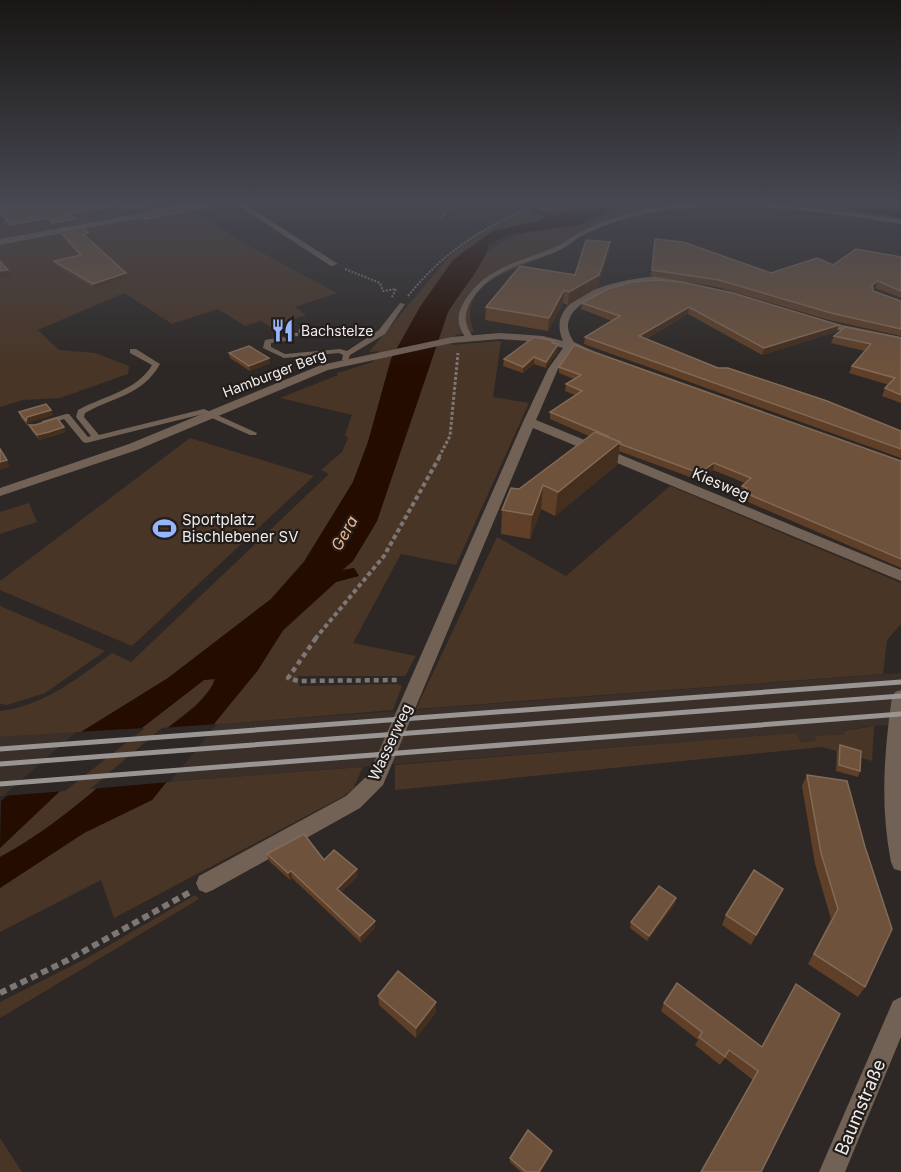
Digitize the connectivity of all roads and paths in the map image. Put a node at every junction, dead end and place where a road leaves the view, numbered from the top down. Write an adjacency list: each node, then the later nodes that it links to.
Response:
1 (324, 258): 4 (street)
2 (442, 258): 6 (path)
3 (531, 258): 11 (lane)
4 (334, 264): 6 (path)
5 (703, 288): 13 (street)
6 (402, 304): 15 (lane)
7 (804, 318): 12 (street)
8 (299, 333): 10 (path)
9 (283, 339): 15 (lane)
10 (309, 339)
11 (462, 339): 13 (street, Hamburger Berg); 15 (street, Hamburger Berg); 24 (path)
12 (901, 340)
13 (570, 345): 16 (street, Hamburger Berg); 18 (street, Wasserweg)
14 (133, 351): 21 (lane)
15 (347, 358): 17 (street, Hamburger Berg)
16 (608, 358)
17 (210, 415): 20 (lane); 21 (lane); 22 (street, Hamburger Berg)
18 (529, 422): 23 (street, Kiesweg); 24 (street, Wasserweg)
19 (33, 426): 21 (lane)
20 (253, 434)
21 (97, 438)
22 (0, 492)
23 (901, 576)
24 (416, 684): 27 (street, Wasserweg)
25 (901, 697): 26 (street)
26 (901, 862)
27 (206, 883): 28 (path)
28 (0, 993)
29 (901, 1009): 30 (street, Baumstraße)
30 (832, 1172)

